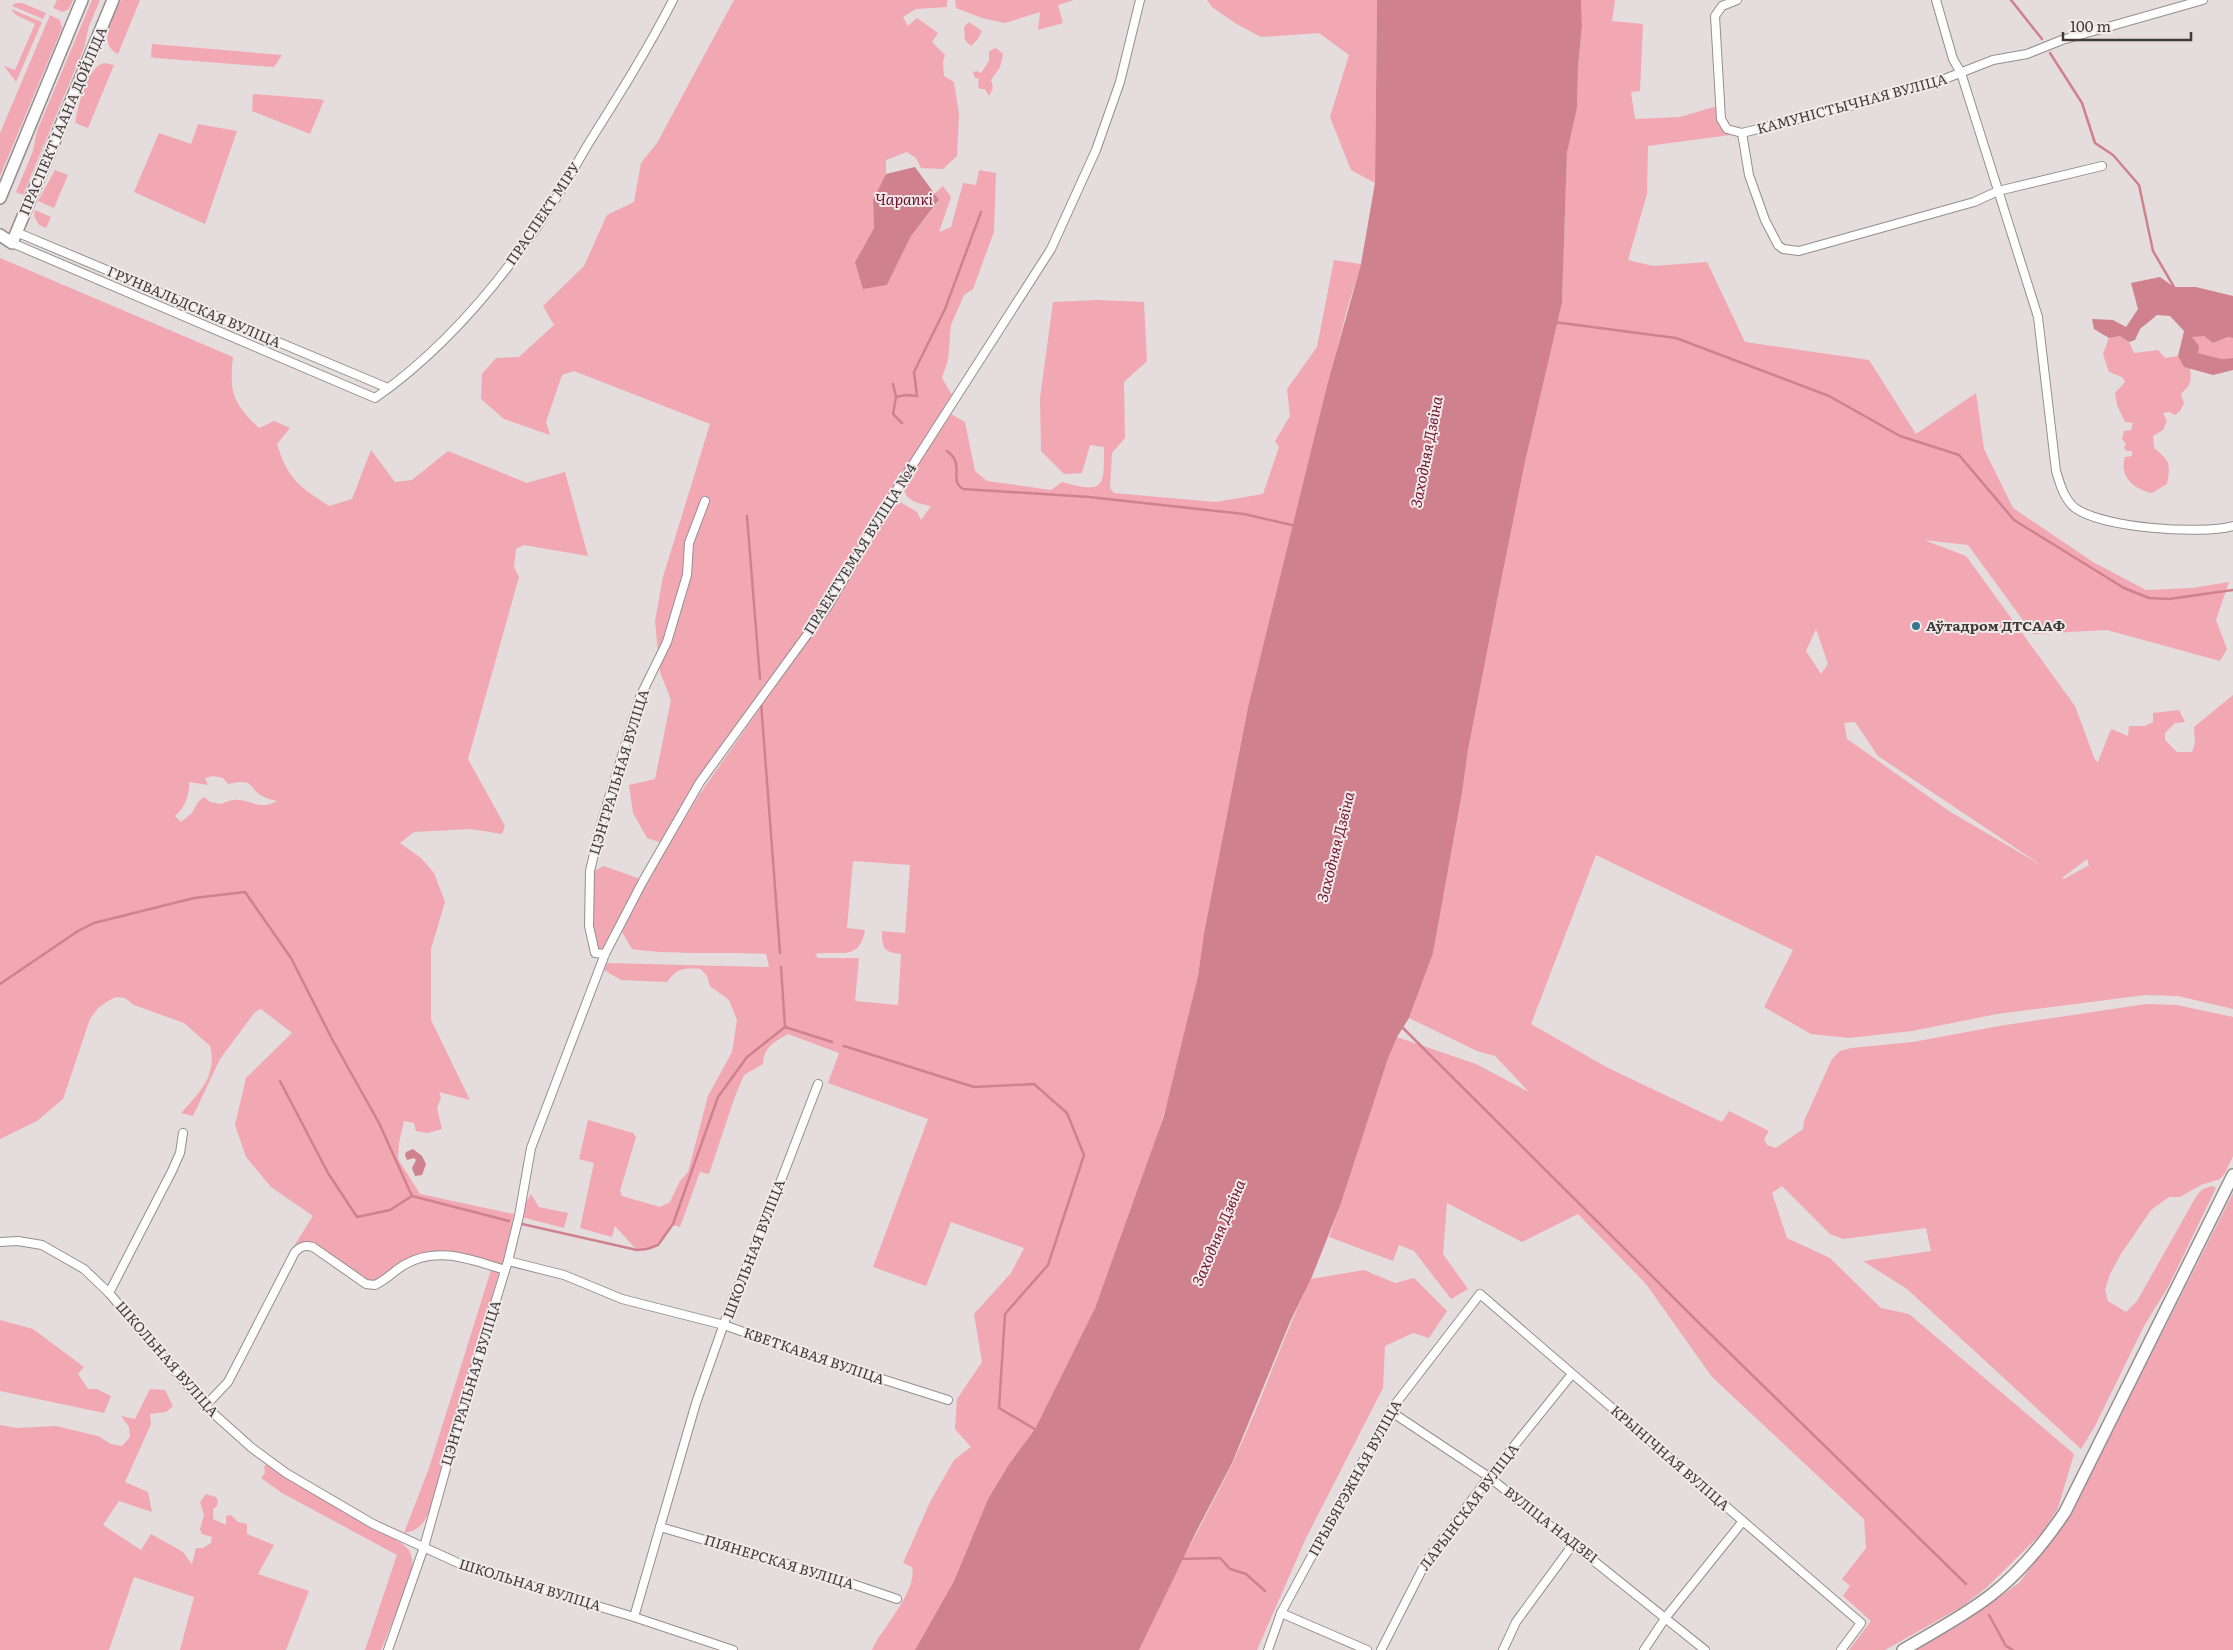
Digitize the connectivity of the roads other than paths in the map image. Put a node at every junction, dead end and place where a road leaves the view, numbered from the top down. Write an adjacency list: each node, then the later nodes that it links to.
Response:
1 (82, 0): 12 (main road, ПРАСПЕКТ ІААНА ДОЙЛІДА)
2 (113, 0): 15 (main road, ПРАСПЕКТ ІААНА ДОЙЛІДА)
3 (673, 0): 16 (street, ПРАСПЕКТ МІРУ)
4 (1140, 0): 20 (street, ПРАЕКТУЕМАЯ ВУЛІЦА №4)
5 (1737, 0): 9 (street)
6 (1936, 0): 8 (street, КАМУНІСТЫЧНАЯ ВУЛІЦА)
7 (2203, 0): 8 (street, КАМУНІСТЫЧНАЯ ВУЛІЦА)
8 (1961, 73): 9 (street, КАМУНІСТЫЧНАЯ ВУЛІЦА); 11 (street, КАМУНІСТЫЧНАЯ ВУЛІЦА)
9 (1742, 132): 11 (street)
10 (2102, 166): 11 (street)
11 (1998, 191): 19 (street, КАМУНІСТЫЧНАЯ ВУЛІЦА)
12 (0, 198)
13 (0, 230): 15 (main road, ГРУНВАЛЬДСКАЯ ВУЛІЦА)
14 (0, 235): 15 (main road, ГРУНВАЛЬДСКАЯ ВУЛІЦА)
15 (14, 237): 16 (street, ГРУНВАЛЬДСКАЯ ВУЛІЦА); 17 (street, ГРУНВАЛЬДСКАЯ ВУЛІЦА)
16 (388, 388): 17 (street, ПРАСПЕКТ МІРУ)
17 (375, 398)
18 (705, 500): 20 (street, ЦЭНТРАЛЬНАЯ ВУЛІЦА)
19 (2233, 526)
20 (606, 954): 22 (street, ПРАЕКТУЕМАЯ ВУЛІЦА №4)
21 (818, 1084): 30 (street, ШКОЛЬНАЯ ВУЛІЦА)
22 (544, 1114): 26 (street, ЦЭНТРАЛЬНАЯ ВУЛІЦА)
23 (183, 1133): 28 (street)
24 (2233, 1175): 53 (main road)
25 (0, 1242): 28 (street, ШКОЛЬНАЯ ВУЛІЦА)
26 (508, 1261): 27 (street, ЦЭНТРАЛЬНАЯ ВУЛІЦА); 30 (street, КВЕТКАВАЯ ВУЛІЦА)
27 (505, 1270): 33 (street); 39 (street, ЦЭНТРАЛЬНАЯ ВУЛІЦА)
28 (109, 1293): 33 (street, ШКОЛЬНАЯ ВУЛІЦА)
29 (1480, 1294): 31 (street, КРЫНІЧНАЯ ВУЛІЦА); 34 (street, ПРЫБЯРЭЖНАЯ ВУЛІЦА)
30 (724, 1325): 32 (street, КВЕТКАВАЯ ВУЛІЦА); 37 (street, ШКОЛЬНАЯ ВУЛІЦА)
31 (1572, 1374): 35 (street, ЛАРЫНСКАЯ ВУЛІЦА); 36 (street, КРЫНІЧНАЯ ВУЛІЦА)
32 (948, 1400)
33 (206, 1406): 39 (street, ШКОЛЬНАЯ ВУЛІЦА)
34 (1390, 1411): 35 (street, ВУЛІЦА НАДЗЕІ); 41 (street, ПРЫБЯРЭЖНАЯ ВУЛІЦА)
35 (1490, 1477): 38 (street, ВУЛІЦА НАДЗЕІ); 48 (street, ЛАРЫНСКАЯ ВУЛІЦА)
36 (1743, 1521): 43 (street); 52 (street, КРЫНІЧНАЯ ВУЛІЦА)
37 (660, 1527): 40 (street, ПІЯНЕРСКАЯ ВУЛІЦА); 42 (street, ШКОЛЬНАЯ ВУЛІЦА)
38 (1574, 1543): 43 (street, ВУЛІЦА НАДЗЕІ); 49 (street)
39 (424, 1547): 42 (street, ШКОЛЬНАЯ ВУЛІЦА); 44 (street, ЦЭНТРАЛЬНАЯ ВУЛІЦА)
40 (897, 1599)
41 (1281, 1613): 46 (street, ПРЫБЯРЭЖНАЯ ВУЛІЦА); 47 (street)
42 (634, 1617): 45 (street, ШКОЛЬНАЯ ВУЛІЦА)
43 (1666, 1618): 50 (street); 51 (street, ВУЛІЦА НАДЗЕІ)
44 (388, 1650)
45 (732, 1650)
46 (1268, 1650)
47 (1367, 1650)
48 (1381, 1650)
49 (1503, 1650)
50 (1644, 1650)
51 (1705, 1650)
52 (1841, 1650)
53 (1903, 1650)

